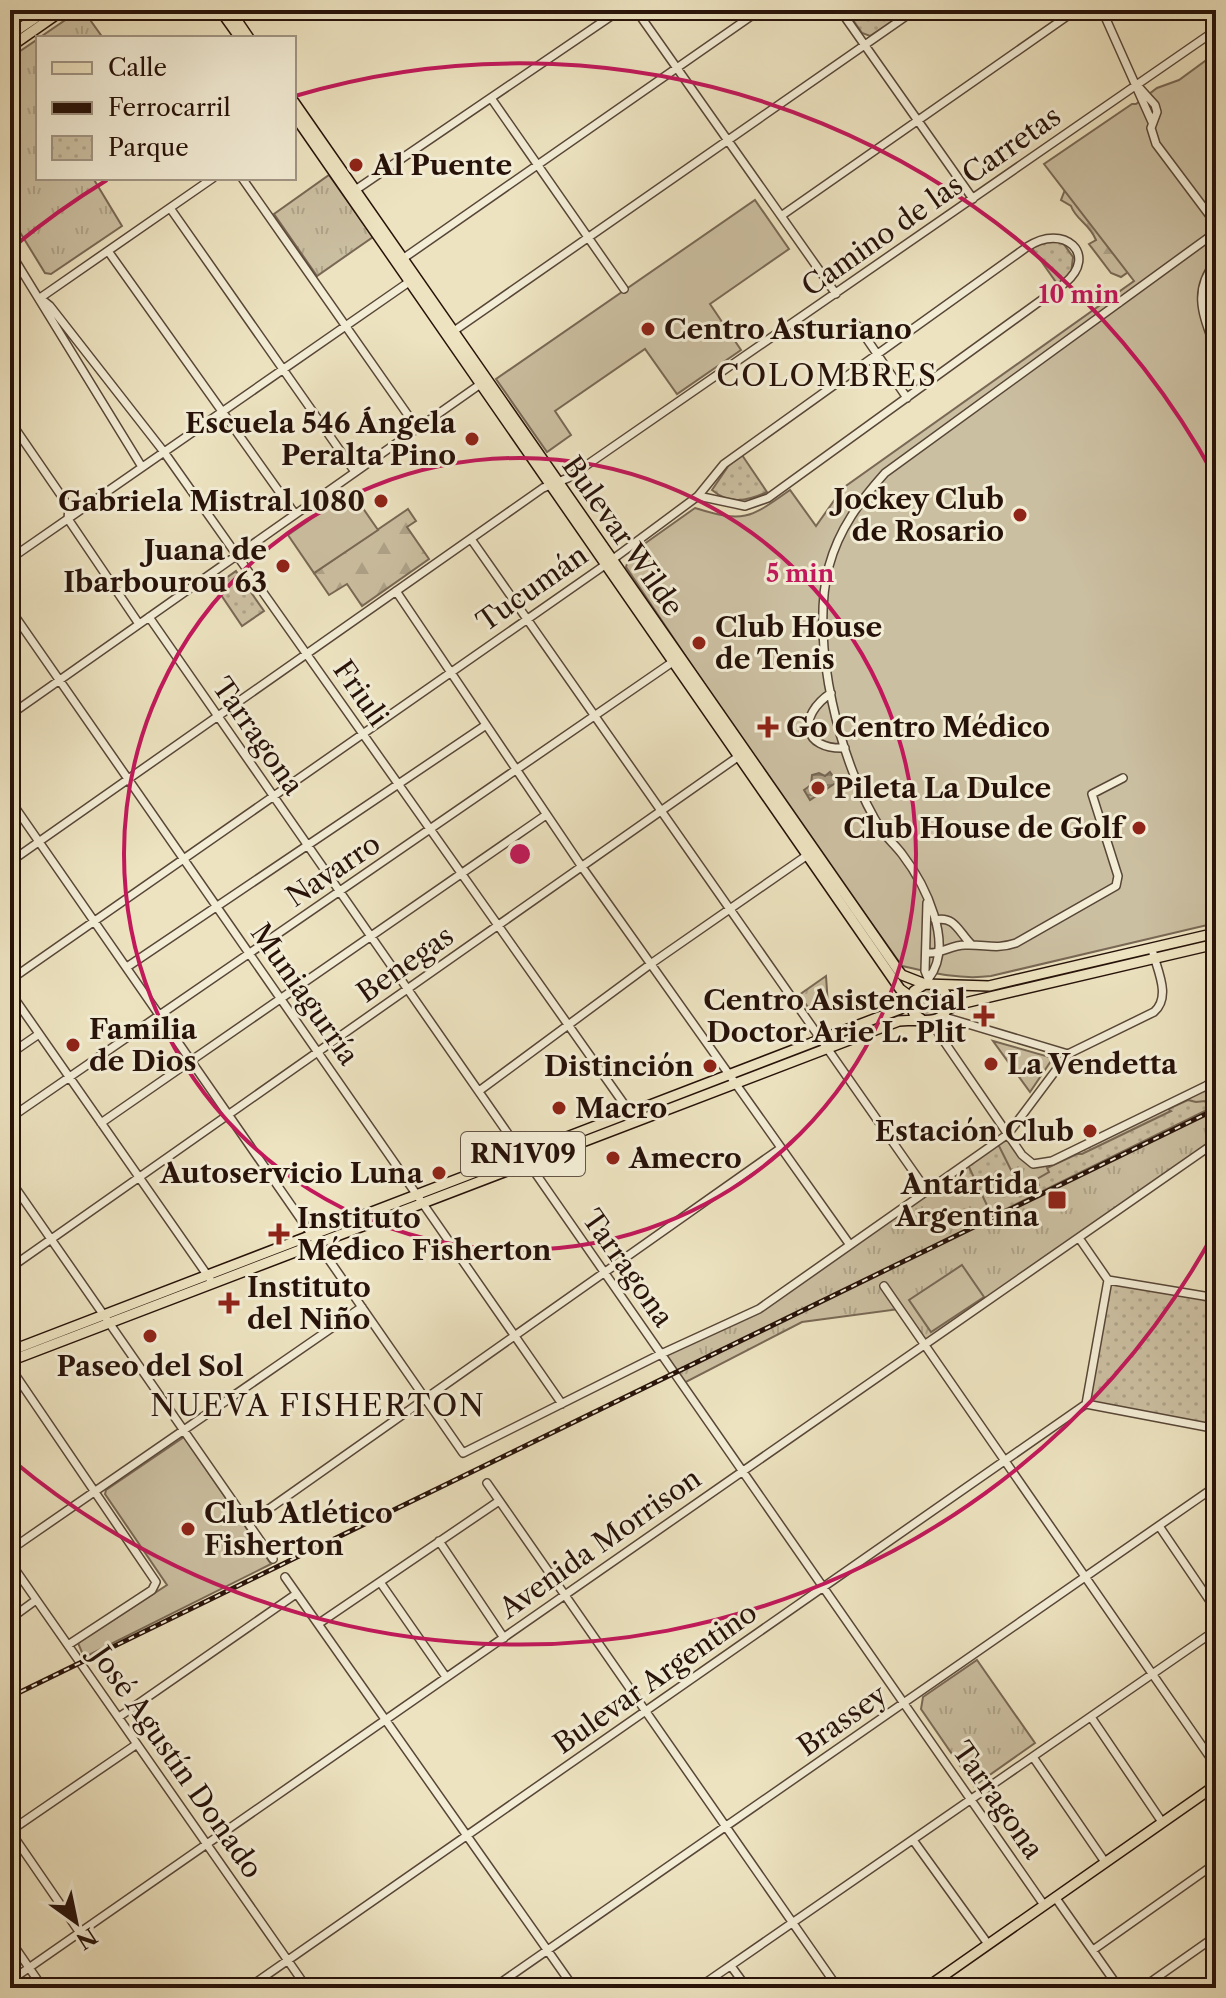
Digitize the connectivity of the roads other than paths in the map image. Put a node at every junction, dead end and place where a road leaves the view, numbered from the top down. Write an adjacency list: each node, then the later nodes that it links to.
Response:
1 (47, 10): 13 (main road)
2 (63, 10): 17 (main road)
3 (220, 10): 14 (main road)
4 (230, 10): 15 (main road)
5 (620, 10): 20 (street)
6 (636, 10): 18 (street)
7 (760, 10): 18 (street)
8 (840, 10): 16 (street)
9 (915, 10): 16 (street)
10 (1076, 10): 23 (street)
11 (1102, 10): 19 (street)
12 (1216, 30): 19 (street, Camino de las Carretas)
13 (10, 35)
14 (239, 36)
15 (248, 36)
16 (865, 45): 23 (street); 24 (street)
17 (10, 47)
18 (677, 68): 24 (street); 25 (street)
19 (1137, 85): 29 (street, Camino de las Carretas); 32 (street)
20 (491, 98): 25 (street); 28 (street)
21 (296, 105): 28 (main road, Bulevar Wilde)
22 (296, 120): 28 (main road, Bulevar Wilde)
23 (918, 121): 29 (street); 31 (street)
24 (728, 141): 31 (street); 34 (street)
25 (538, 165): 34 (street); 38 (street)
26 (210, 180): 30 (street)
27 (243, 180): 43 (street)
28 (352, 192): 38 (main road, Bulevar Wilde)
29 (973, 199): 41 (street, Camino de las Carretas)
30 (170, 208): 35 (street); 48 (street)
31 (781, 216): 41 (street)
32 (1216, 224)
33 (1216, 232): 75 (street)
34 (588, 238): 40 (street); 45 (street)
35 (108, 251): 42 (street); 51 (street)
36 (10, 252): 42 (street)
37 (1216, 261): 46 (street)
38 (400, 262): 39 (main road, Bulevar Wilde); 45 (main road, Bulevar Wilde)
39 (409, 282): 43 (street); 45 (main road, Bulevar Wilde)
40 (624, 289)
41 (836, 294): 57 (street, Camino de las Carretas)
42 (40, 298): 54 (street, Friuli); 55 (street)
43 (346, 326): 48 (street); 53 (street)
44 (858, 326): 47 (street)
45 (450, 334): 49 (main road, Bulevar Wilde)
46 (1216, 351)
47 (875, 354): 50 (street); 50 (street, Tucumán); 58 (street, Tucumán)
48 (282, 370): 51 (street); 56 (street)
49 (483, 382): 53 (street); 57 (main road, Bulevar Wilde)
50 (907, 398): 58 (street)
51 (221, 413): 54 (street); 59 (street)
52 (10, 421): 60 (street)
53 (417, 428): 56 (street)
54 (164, 452): 55 (street); 63 (street, Friuli)
55 (142, 467): 60 (street)
56 (355, 472): 59 (street)
57 (555, 484): 61 (street, Camino de las Carretas); 65 (main road, Bulevar Wilde)
58 (698, 496): 65 (street, Tucumán)
59 (295, 514): 63 (street)
60 (68, 519): 64 (street); 70 (street)
61 (471, 539): 66 (street, Camino de las Carretas); 69 (street)
62 (10, 547): 64 (street)
63 (236, 556): 68 (street); 71 (street, Friuli)
64 (13, 557)
65 (608, 561): 69 (street, Tucumán); 72 (main road, Bulevar Wilde)
66 (396, 591): 71 (street, Camino de las Carretas); 73 (street)
67 (10, 609): 74 (street, Muniagurría)
68 (149, 617): 70 (street); 78 (street, Tarragona)
69 (527, 619): 73 (street, Tucumán); 77 (street)
70 (139, 624): 74 (street)
71 (307, 654): 78 (street, Camino de las Carretas); 80 (street, Friuli)
72 (676, 659): 77 (street, Navarro); 82 (main road, Bulevar Wilde)
73 (451, 672): 79 (street); 80 (street, Tucumán)
74 (59, 680): 76 (street); 85 (street, Muniagurría)
75 (831, 693): 81 (street); 81 (street)
76 (11, 712)
77 (595, 715): 83 (street, Navarro); 89 (street)
78 (218, 716): 85 (street, Camino de las Carretas); 87 (street, Tarragona)
79 (486, 725): 83 (street); 86 (street)
80 (362, 734): 86 (street, Friuli); 87 (street, Tucumán)
81 (845, 748): 100 (street)
82 (742, 754): 89 (street, Benegas); 94 (main road, Bulevar Wilde)
83 (516, 771): 90 (street); 91 (street, Navarro)
84 (1123, 778): 110 (street)
85 (128, 779): 92 (street, Camino de las Carretas); 95 (street, Muniagurría)
86 (398, 784): 91 (street, Friuli); 93 (street)
87 (273, 797): 93 (street, Tarragona); 95 (street, Tucumán)
88 (10, 800): 92 (street)
89 (662, 810): 97 (street, Benegas); 102 (street)
90 (546, 815): 97 (street); 98 (street)
91 (430, 830): 98 (street, Friuli); 99 (street, Navarro)
92 (39, 841): 96 (street, Camino de las Carretas); 104 (street)
93 (307, 846): 99 (street, Tarragona); 101 (street)
94 (810, 853): 102 (street); 119 (main road, Bulevar Wilde); 123 (main road, Bulevar Wilde)
95 (184, 859): 101 (street, Muniagurría); 104 (street, Tucumán)
96 (10, 862)
97 (582, 867): 106 (street, Benegas); 116 (street)
98 (461, 874): 106 (street, Friuli); 108 (street)
99 (339, 893): 108 (street, Tarragona); 112 (street, Navarro)
100 (927, 901): 103 (street); 105 (street)
101 (217, 906): 112 (street, Muniagurría); 117 (street)
102 (730, 909): 116 (street); 130 (street)
103 (936, 920): 105 (street); 110 (street); 114 (street)
104 (95, 921): 117 (street); 118 (street, Tucumán)
105 (927, 921): 113 (street)
106 (497, 927): 120 (street, Benegas); 127 (street, Friuli)
107 (1216, 933): 111 (main road)
108 (371, 937): 120 (street, Tarragona); 122 (street)
109 (1216, 944): 115 (main road, RN1V09)
110 (972, 945): 114 (street)
111 (1152, 947): 115 (street); 119 (main road)
112 (250, 953): 122 (street, Muniagurría); 124 (street, Navarro)
113 (928, 953): 114 (street); 119 (street)
114 (938, 954): 119 (street)
115 (1155, 958): 125 (main road, RN1V09); 133 (street)
116 (652, 963): 127 (street); 136 (street)
117 (127, 967): 124 (street)
118 (10, 980)
119 (930, 983): 123 (main road, RN1V09); 125 (main road)
120 (408, 989): 131 (street, Benegas); 139 (street, Tarragona)
121 (10, 992): 128 (street)
122 (281, 998): 131 (street, Muniagurría); 134 (street)
123 (910, 1000): 126 (main road); 130 (main road, RN1V09)
124 (160, 1015): 134 (street); 135 (street, Navarro)
125 (943, 1015): 126 (main road, RN1V09); 129 (street); 133 (street)
126 (927, 1021): 129 (street); 130 (main road, RN1V09)
127 (566, 1025): 139 (street); 142 (street, Friuli)
128 (39, 1034): 132 (street); 135 (street)
129 (947, 1043): 145 (street)
130 (823, 1044): 136 (main road, RN1V09); 151 (street)
131 (318, 1053): 141 (street, Benegas); 152 (street, Muniagurría)
132 (10, 1054)
133 (1068, 1054): 145 (street)
134 (192, 1061): 141 (street); 144 (street)
135 (70, 1078): 143 (street, Navarro); 144 (street)
136 (732, 1078): 142 (main road, RN1V09); 147 (street)
137 (1216, 1081): 138 (street)
138 (1207, 1085): 140 (street); 145 (street)
139 (479, 1091): 148 (street, Tarragona)
140 (1216, 1098)
141 (228, 1114): 149 (street, Benegas); 155 (street)
142 (633, 1117): 148 (main road, RN1V09)
143 (10, 1118)
144 (101, 1123): 149 (street)
145 (1008, 1134): 151 (street)
146 (1216, 1142): 153 (street, Avenida Morrison)
147 (781, 1148): 156 (street); 158 (street)
148 (524, 1159): 152 (main road, RN1V09); 158 (street, Tarragona)
149 (139, 1177): 154 (street, Benegas); 159 (street)
150 (10, 1180): 154 (street)
151 (927, 1191): 156 (street)
152 (421, 1198): 155 (main road, RN1V09); 165 (street, Muniagurría)
153 (1079, 1238): 160 (street); 166 (street, Avenida Morrison)
154 (51, 1239): 157 (street, Benegas); 164 (street)
155 (316, 1239): 159 (main road, RN1V09); 163 (street)
156 (850, 1245): 168 (street)
157 (10, 1268)
158 (605, 1272): 165 (street); 168 (street, Tarragona)
159 (210, 1280): 164 (main road, RN1V09)
160 (1108, 1280): 162 (street); 172 (street)
161 (884, 1286): 166 (street)
162 (1216, 1298)
163 (362, 1307): 170 (street); 174 (street)
164 (107, 1319): 167 (main road, RN1V09); 169 (main road, RN1V09); 174 (street)
165 (516, 1335): 170 (street); 171 (street, Muniagurría)
166 (923, 1346): 176 (street); 177 (street, Avenida Morrison)
167 (10, 1351)
168 (661, 1354): 171 (street); 177 (street, Tarragona)
169 (10, 1364): 180 (street)
170 (425, 1399): 171 (street); 182 (street)
171 (562, 1404)
172 (1086, 1404): 175 (street); 176 (street, Bulevar Argentino)
173 (1216, 1406): 175 (street)
174 (184, 1429): 180 (street); 182 (street)
175 (1214, 1431)
176 (1005, 1461): 188 (street); 191 (street, Bulevar Argentino)
177 (743, 1471): 191 (street, Tarragona); 193 (street, Avenida Morrison)
178 (487, 1483): 181 (street)
179 (1216, 1486): 183 (street, Brassey)
180 (94, 1491): 185 (street); 200 (street)
181 (499, 1501): 184 (street); 193 (street)
182 (249, 1523): 186 (street)
183 (1159, 1526): 188 (street, Brassey); 195 (street)
184 (439, 1541): 190 (street); 199 (street)
185 (10, 1550)
186 (273, 1559)
187 (10, 1562): 194 (street, José Agustín Donado)
188 (1086, 1576): 201 (street); 203 (street, Brassey)
189 (285, 1577): 192 (street)
190 (380, 1582): 197 (street); 202 (street)
191 (823, 1587): 203 (street, Tarragona); 204 (street, Bulevar Argentino)
192 (296, 1594): 197 (street); 205 (street)
193 (565, 1595): 199 (street, Avenida Morrison); 204 (street)
194 (36, 1600): 196 (street); 200 (street, José Agustín Donado)
195 (1216, 1610)
196 (10, 1619)
197 (318, 1624): 207 (street)
198 (1216, 1630): 201 (street)
199 (504, 1638): 202 (street, Avenida Morrison)
200 (68, 1645): 205 (street, José Agustín Donado)
201 (1152, 1674): 206 (street); 210 (street)
202 (446, 1677): 207 (street, Avenida Morrison)
203 (904, 1704): 212 (street, Tarragona); 214 (street, Brassey)
204 (646, 1711): 214 (street); 216 (street, Bulevar Argentino)
205 (119, 1717): 208 (street, José Agustín Donado)
206 (1091, 1717): 209 (street); 213 (street)
207 (385, 1720): 216 (street); 218 (street, Avenida Morrison)
208 (137, 1744): 215 (street); 218 (street, José Agustín Donado)
209 (1033, 1757): 212 (street); 219 (street)
210 (1216, 1766)
211 (1216, 1785): 213 (main road)
212 (971, 1799): 217 (street); 222 (street, Tarragona)
213 (1162, 1822): 219 (main road)
214 (726, 1826): 223 (street); 228 (street, Brassey)
215 (10, 1831): 224 (street)
216 (467, 1836): 228 (street); 230 (street, Bulevar Argentino)
217 (913, 1840): 223 (street); 227 (street)
218 (207, 1844): 224 (street, Avenida Morrison); 230 (street, José Agustín Donado)
219 (1105, 1862): 221 (main road)
220 (1216, 1863): 229 (street)
221 (1055, 1897): 222 (main road); 229 (street)
222 (1044, 1905): 227 (main road)
223 (793, 1923): 231 (street); 241 (street)
224 (80, 1933): 232 (street, Avenida Morrison)
225 (1216, 1936): 244 (street)
226 (10, 1940): 232 (street)
227 (988, 1944): 242 (main road)
228 (548, 1950): 237 (street, Brassey); 238 (street)
229 (1093, 1950): 243 (street)
230 (288, 1961): 235 (street, Bulevar Argentino); 236 (street, José Agustín Donado)
231 (731, 1966): 239 (street); 240 (street)
232 (29, 1968): 233 (street, Avenida Morrison); 234 (street)
233 (10, 1981)
234 (43, 1988)
235 (248, 1988)
236 (307, 1988)
237 (493, 1988)
238 (574, 1988)
239 (698, 1988)
240 (747, 1988)
241 (838, 1988)
242 (926, 1988)
243 (1119, 1988)
244 (1142, 1988)

